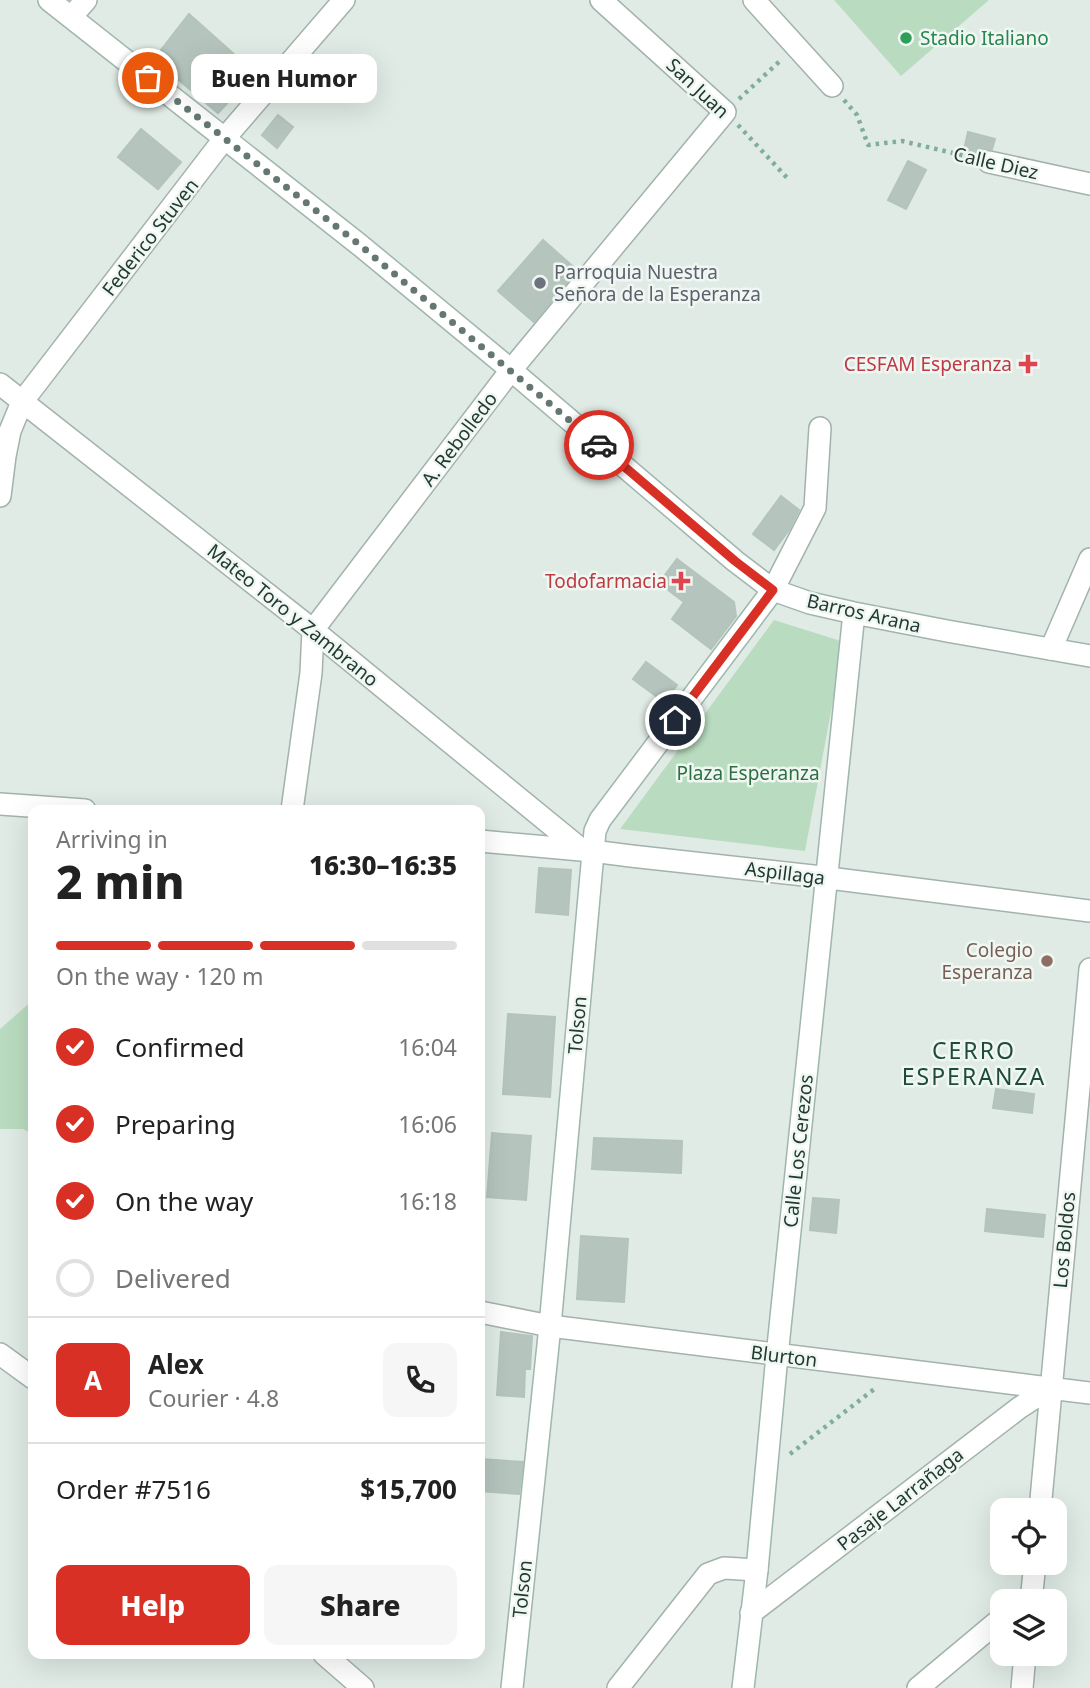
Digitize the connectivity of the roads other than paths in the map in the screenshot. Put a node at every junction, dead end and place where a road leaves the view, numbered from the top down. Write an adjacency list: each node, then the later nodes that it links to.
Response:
1 (49, 0): 6 (street, Barros Arana)
2 (86, 0): 6 (street)
3 (344, 0): 9 (street, Federico Stuven)
4 (601, 0): 8 (street, San Juan)
5 (754, 0): 7 (street)
6 (71, 17): 9 (street, Barros Arana)
7 (832, 86)
8 (725, 112): 12 (street, A. Rebolledo)
9 (224, 139): 12 (street, Barros Arana); 14 (street, Federico Stuven)
10 (989, 162): 11 (street, Calle Diez)
11 (1090, 184)
12 (511, 370): 18 (street, Barros Arana); 20 (street, A. Rebolledo)
13 (0, 384): 14 (street, Mateo Toro y Zambrano)
14 (23, 402): 16 (street, Federico Stuven); 20 (street, Mateo Toro y Zambrano)
15 (820, 428): 18 (street, Tolson)
16 (0, 496)
17 (1090, 559): 21 (street)
18 (773, 590): 19 (street, Barros Arana); 27 (street, Tolson)
19 (854, 613): 21 (street, Barros Arana); 28 (street, Calle Los Cerezos)
20 (313, 630): 24 (street); 27 (street, Mateo Toro y Zambrano)
21 (1051, 649): 22 (street, Barros Arana)
22 (1090, 656)
23 (0, 804): 25 (street)
24 (293, 805)
25 (28, 806)
26 (485, 841): 27 (street, Aspillaga)
27 (587, 850): 28 (street, Aspillaga); 32 (street, Tolson)
28 (826, 878): 29 (street, Aspillaga); 34 (street, Calle Los Cerezos)
29 (1090, 911)
30 (1090, 969): 36 (street, Los Boldos)
31 (485, 1313): 32 (street, Blurton)
32 (550, 1326): 34 (street, Blurton); 45 (street, Tolson)
33 (0, 1354): 35 (street)
34 (777, 1355): 36 (street, Blurton); 39 (street, Calle Los Cerezos)
35 (28, 1374)
36 (1050, 1388): 37 (street, Blurton); 38 (street, Los Boldos); 40 (street, Pasaje Larrañaga)
37 (1090, 1393)
38 (1041, 1498)
39 (757, 1570): 40 (street, Calle Los Cerezos); 46 (street)
40 (751, 1613): 47 (street, Calle Los Cerezos)
41 (990, 1628): 48 (street)
42 (330, 1659): 44 (street)
43 (1024, 1666): 49 (street)
44 (363, 1688)
45 (512, 1688)
46 (618, 1688)
47 (743, 1688)
48 (918, 1688)
49 (1022, 1688)

